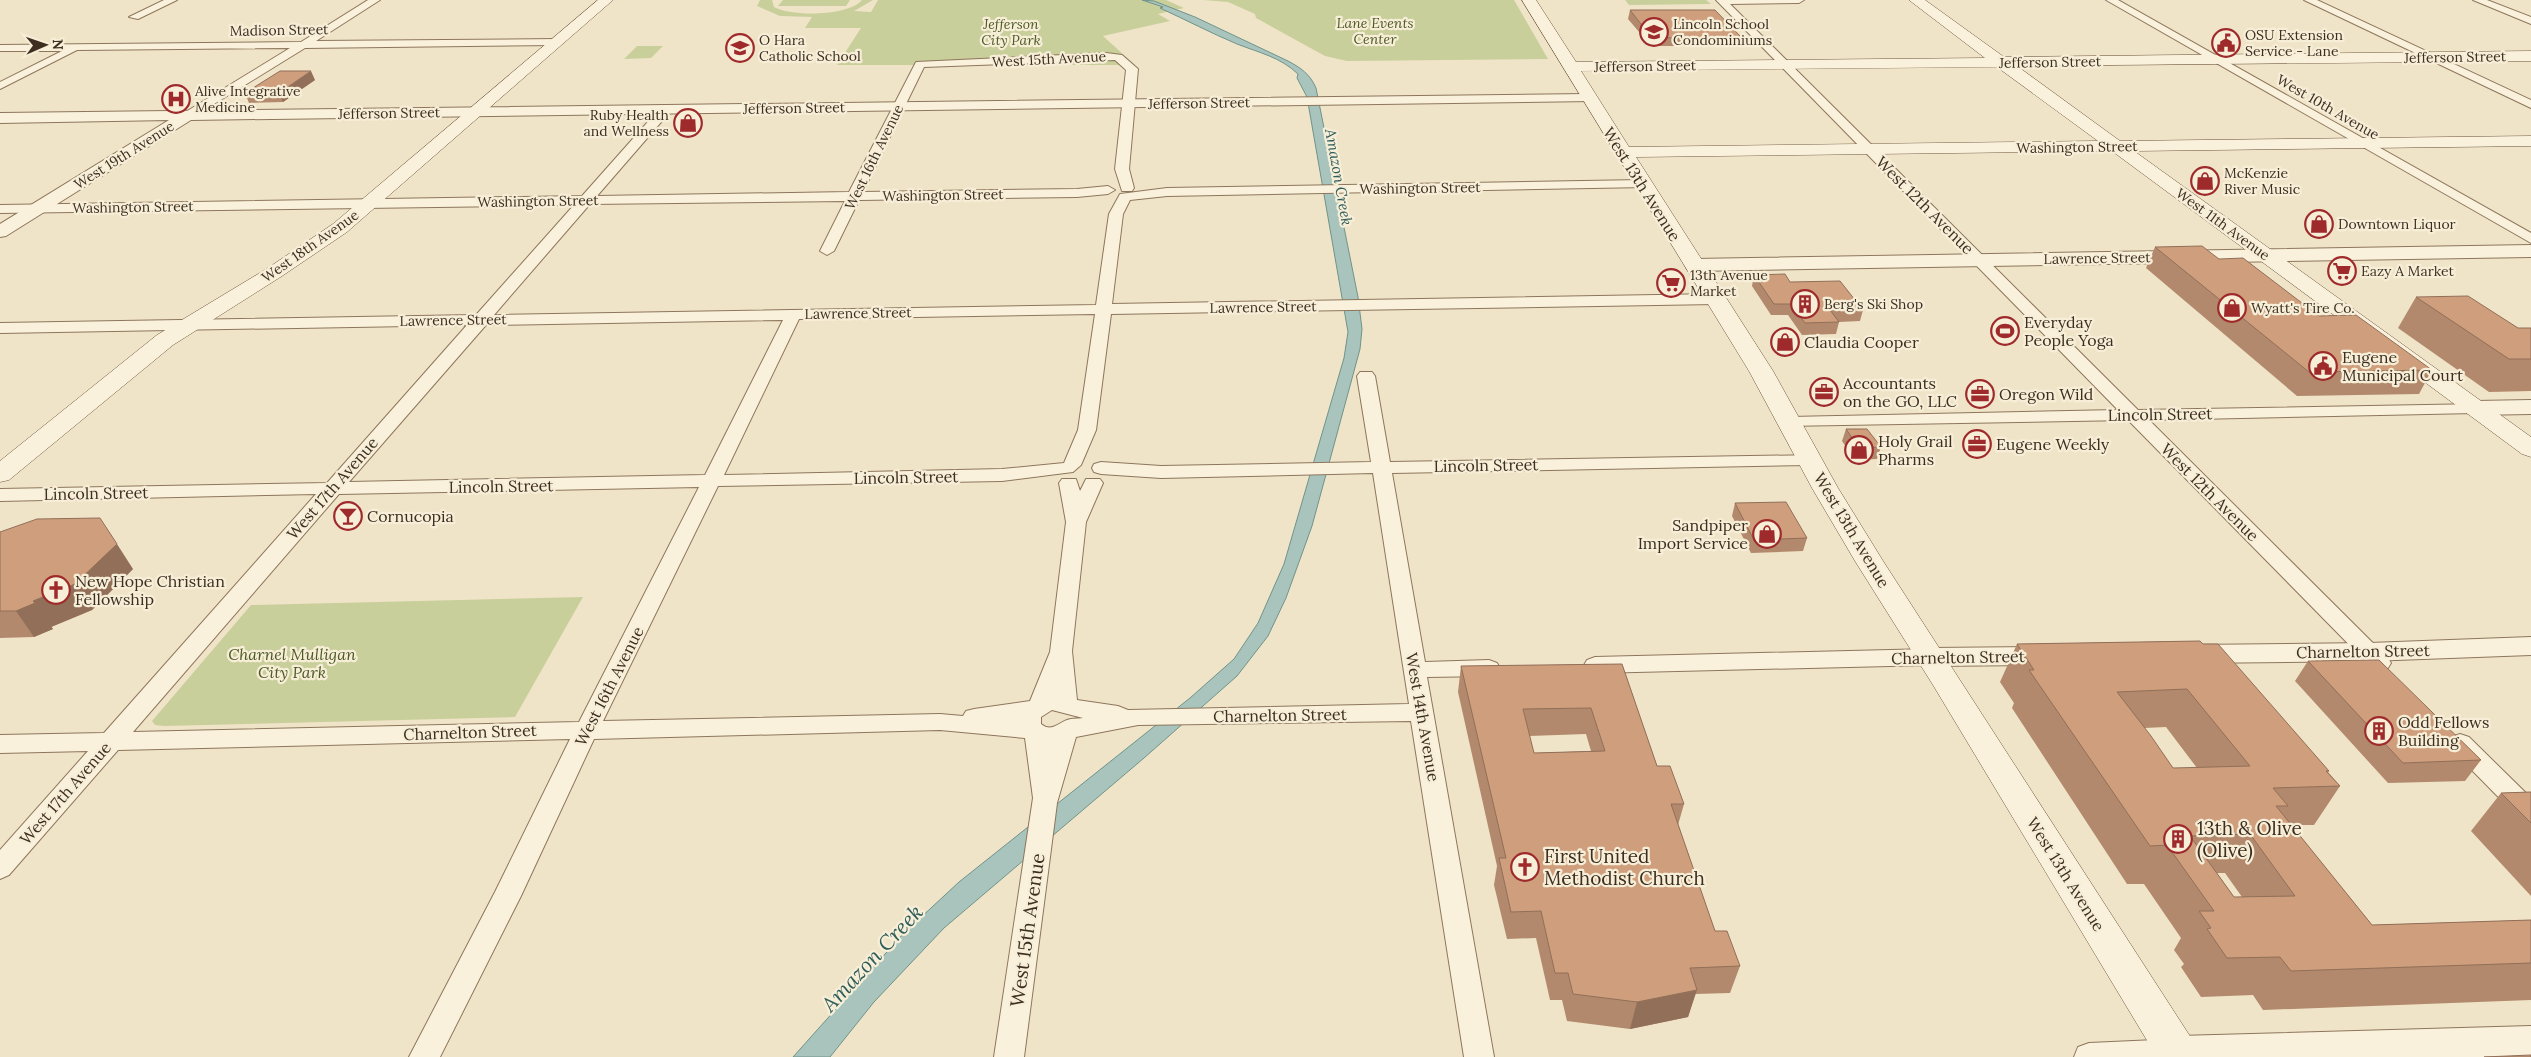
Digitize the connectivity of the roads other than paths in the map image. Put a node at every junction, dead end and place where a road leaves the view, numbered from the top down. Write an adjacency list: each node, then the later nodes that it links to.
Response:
1 (172, 0): 11 (street)
2 (375, 0): 14 (street, West 19th Avenue)
3 (606, 0): 13 (main road, West 18th Avenue)
4 (1529, 0): 23 (main road, West 13th Avenue)
5 (1721, 0): 6 (street); 22 (street, West 12th Avenue)
6 (1799, 0)
7 (1916, 0): 20 (main road, West 11th Avenue)
8 (2111, 0): 19 (street, West 10th Avenue)
9 (2309, 0): 18 (street)
10 (2478, 0): 12 (street)
11 (134, 17)
12 (2531, 21)
13 (558, 42): 14 (street, Madison Street); 30 (main road, West 18th Avenue)
14 (303, 45): 16 (street, Madison Street); 31 (street, West 19th Avenue)
15 (0, 48): 16 (street, Madison Street)
16 (77, 48): 24 (street)
17 (2531, 56): 18 (main road, Jefferson Street)
18 (2432, 58): 19 (main road, Jefferson Street); 27 (street)
19 (2215, 60): 20 (main road, Jefferson Street); 34 (street, West 10th Avenue)
20 (2001, 63): 22 (main road, Jefferson Street); 35 (main road, West 11th Avenue)
21 (920, 64): 26 (street, West 15th Avenue); 28 (street, West 16th Avenue)
22 (1785, 65): 23 (main road, Jefferson Street); 36 (street, West 12th Avenue)
23 (1570, 67): 25 (main road, West 13th Avenue)
24 (0, 86)
25 (1588, 98): 26 (street, Jefferson Street); 37 (main road, West 13th Avenue)
26 (1128, 104): 28 (street, Jefferson Street); 39 (street, West 15th Avenue)
27 (2531, 104)
28 (899, 106): 29 (street, Jefferson Street); 40 (street, West 16th Avenue)
29 (665, 110): 30 (street, Jefferson Street); 41 (street, West 17th Avenue)
30 (476, 112): 31 (street, Jefferson Street); 42 (main road, West 18th Avenue)
31 (188, 116): 32 (street, Jefferson Street); 43 (street, West 19th Avenue)
32 (0, 118)
33 (2531, 141): 34 (main road, Washington Street)
34 (2362, 143): 35 (main road, Washington Street); 46 (street, West 10th Avenue)
35 (2115, 146): 36 (main road, Washington Street); 49 (main road, West 11th Avenue)
36 (1870, 150): 37 (main road, Washington Street); 50 (street, West 12th Avenue)
37 (1623, 152): 38 (main road, West 13th Avenue)
38 (1642, 184): 39 (street, Washington Street); 51 (main road, West 13th Avenue)
39 (1119, 193): 40 (street, Washington Street); 53 (street, West 15th Avenue)
40 (855, 197): 41 (street, Washington Street); 47 (street, West 16th Avenue)
41 (587, 200): 42 (street, Washington Street); 55 (street, West 17th Avenue)
42 (371, 203): 43 (street, Washington Street); 56 (main road, West 18th Avenue)
43 (37, 208): 44 (street, Washington Street); 45 (street, West 19th Avenue)
44 (0, 209)
45 (0, 232)
46 (2531, 239)
47 (827, 251)
48 (2531, 251): 49 (street, Lawrence Street)
49 (2266, 255): 50 (street, Lawrence Street); 60 (main road, West 11th Avenue)
50 (1979, 260): 51 (street, Lawrence Street); 61 (street, West 12th Avenue)
51 (1694, 265): 52 (main road, West 13th Avenue)
52 (1716, 299): 53 (street, Lawrence Street); 62 (main road, West 13th Avenue)
53 (1103, 309): 54 (street, Lawrence Street); 63 (street, West 15th Avenue)
54 (794, 314): 55 (street, Lawrence Street); 70 (street, West 16th Avenue)
55 (482, 320): 56 (street, Lawrence Street); 71 (street, West 17th Avenue)
56 (187, 326): 57 (street, Lawrence Street); 67 (main road, West 18th Avenue)
57 (0, 328)
58 (1366, 376): 66 (street, West 14th Avenue)
59 (2531, 407): 60 (street, Lincoln Street)
60 (2476, 408): 61 (street, Lincoln Street); 64 (main road, West 11th Avenue)
61 (2134, 415): 62 (street, Lincoln Street); 76 (street, West 12th Avenue)
62 (1790, 422): 65 (main road, West 13th Avenue)
63 (1087, 430): 68 (street, West 15th Avenue); 69 (street, West 15th Avenue)
64 (2531, 449)
65 (1810, 459): 66 (street, Lincoln Street); 79 (main road, West 13th Avenue)
66 (1381, 467): 69 (street, Lincoln Street); 82 (street, West 14th Avenue)
67 (0, 474)
68 (1068, 474): 69 (street, Lincoln Street); 70 (street, Lincoln Street); 73 (street, West 15th Avenue)
69 (1097, 474): 73 (street, West 15th Avenue)
70 (712, 481): 71 (street, Lincoln Street); 88 (street, West 16th Avenue)
71 (331, 489): 72 (street, Lincoln Street); 89 (street, West 17th Avenue)
72 (0, 495)
73 (1076, 522): 75 (street, West 15th Avenue)
74 (2531, 646): 76 (street, Charnelton Street)
75 (1061, 651): 85 (street, West 15th Avenue); 86 (street, West 15th Avenue)
76 (2369, 652): 77 (street, Charnelton Street); 83 (street, West 12th Avenue)
77 (2166, 654)
78 (2068, 656): 79 (street, Charnelton Street)
79 (1930, 657): 80 (street, Charnelton Street); 95 (main road, West 13th Avenue)
80 (1569, 666)
81 (1511, 668): 82 (street)
82 (1414, 670): 84 (street, West 14th Avenue)
83 (2390, 673)
84 (1422, 712): 85 (street, Charnelton Street); 98 (street, West 14th Avenue)
85 (1069, 718): 86 (street); 86 (street); 91 (street, West 15th Avenue)
86 (1036, 719): 88 (street, Charnelton Street); 91 (street, West 15th Avenue)
87 (2445, 728): 92 (street)
88 (586, 729): 89 (street, Charnelton Street); 96 (street, West 16th Avenue)
89 (111, 742): 90 (street, Charnelton Street); 93 (street, West 17th Avenue)
90 (0, 744)
91 (1044, 803): 97 (street, West 15th Avenue)
92 (2531, 814)
93 (0, 868)
94 (2531, 1043): 95 (street)
95 (2179, 1055): 99 (street)
96 (424, 1057)
97 (1009, 1057)
98 (1479, 1057)
99 (2089, 1057)

